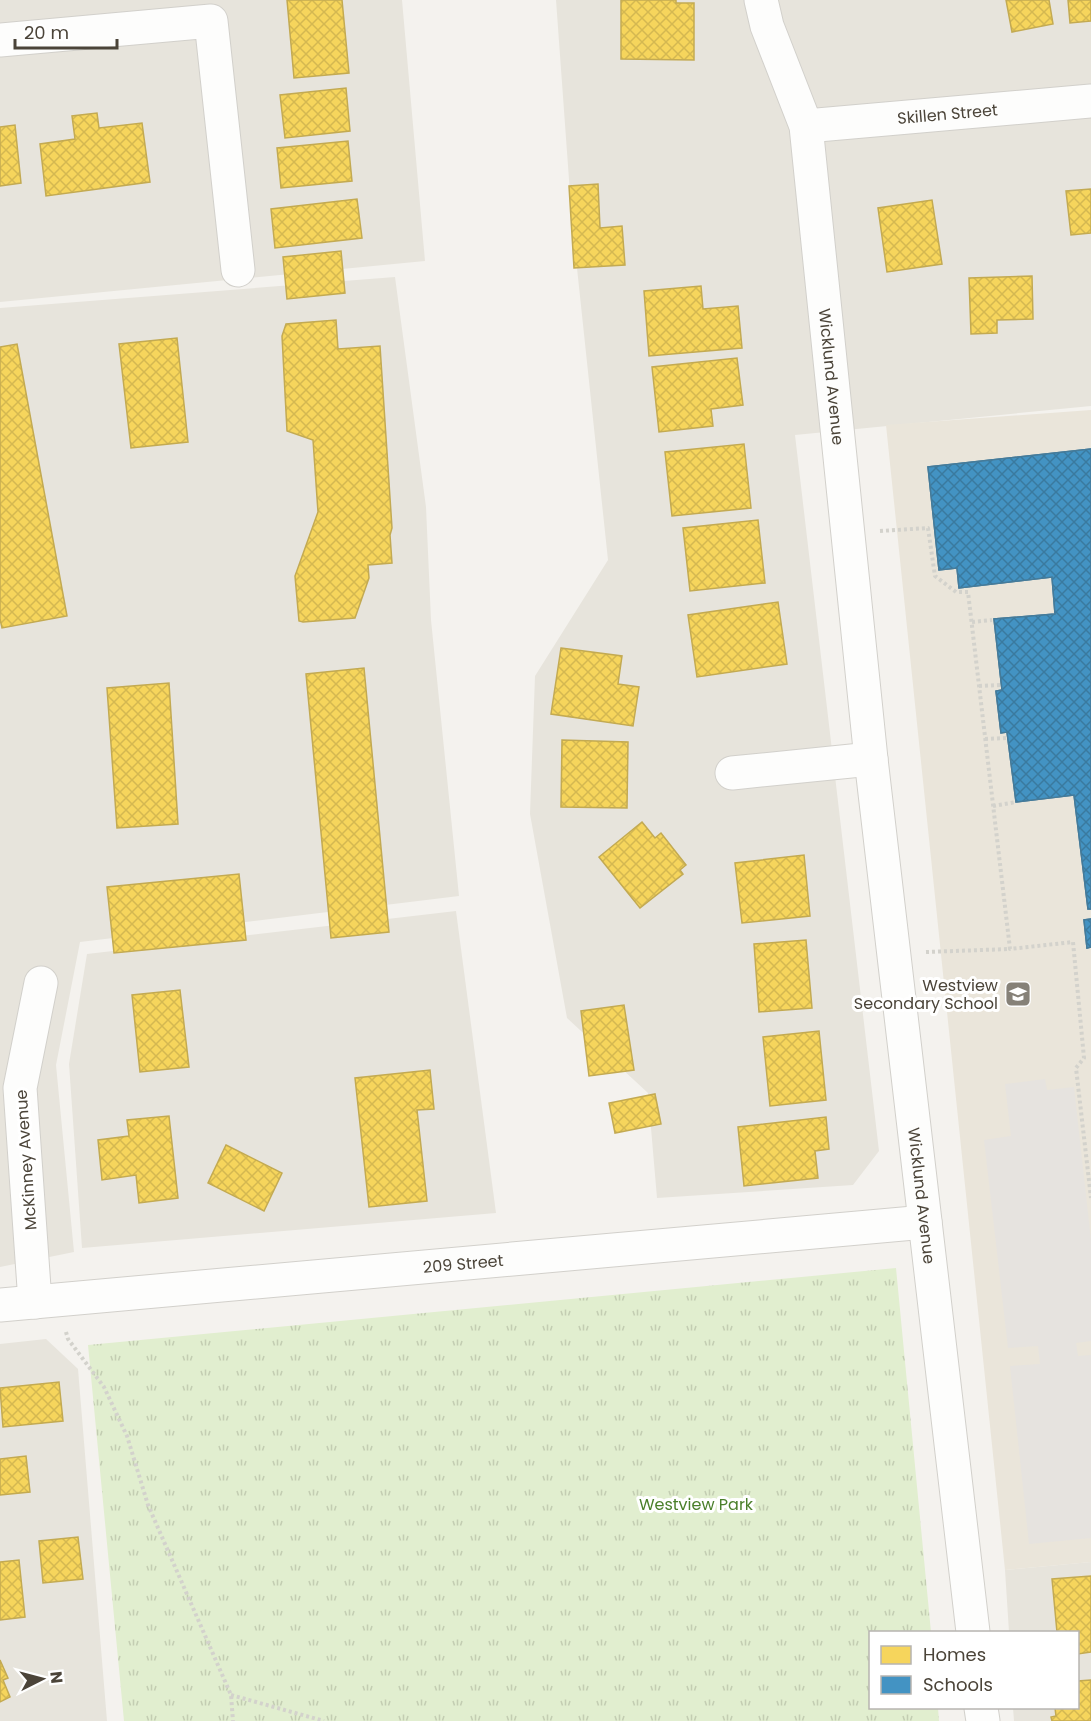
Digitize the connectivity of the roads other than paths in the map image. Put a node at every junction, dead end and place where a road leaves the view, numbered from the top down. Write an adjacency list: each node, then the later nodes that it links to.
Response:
1 (762, 0): 4 (street, Wicklund Avenue)
2 (0, 39): 5 (street)
3 (1091, 101): 4 (street, Skillen Street)
4 (806, 126): 6 (street, Wicklund Avenue)
5 (238, 270)
6 (870, 759): 7 (street); 9 (street, Wicklund Avenue)
7 (732, 773)
8 (41, 983): 10 (street, McKinney Avenue)
9 (926, 1222): 10 (street, 209 Street); 12 (street, Wicklund Avenue)
10 (46, 1301): 11 (street, 209 Street)
11 (0, 1305)
12 (973, 1631)

